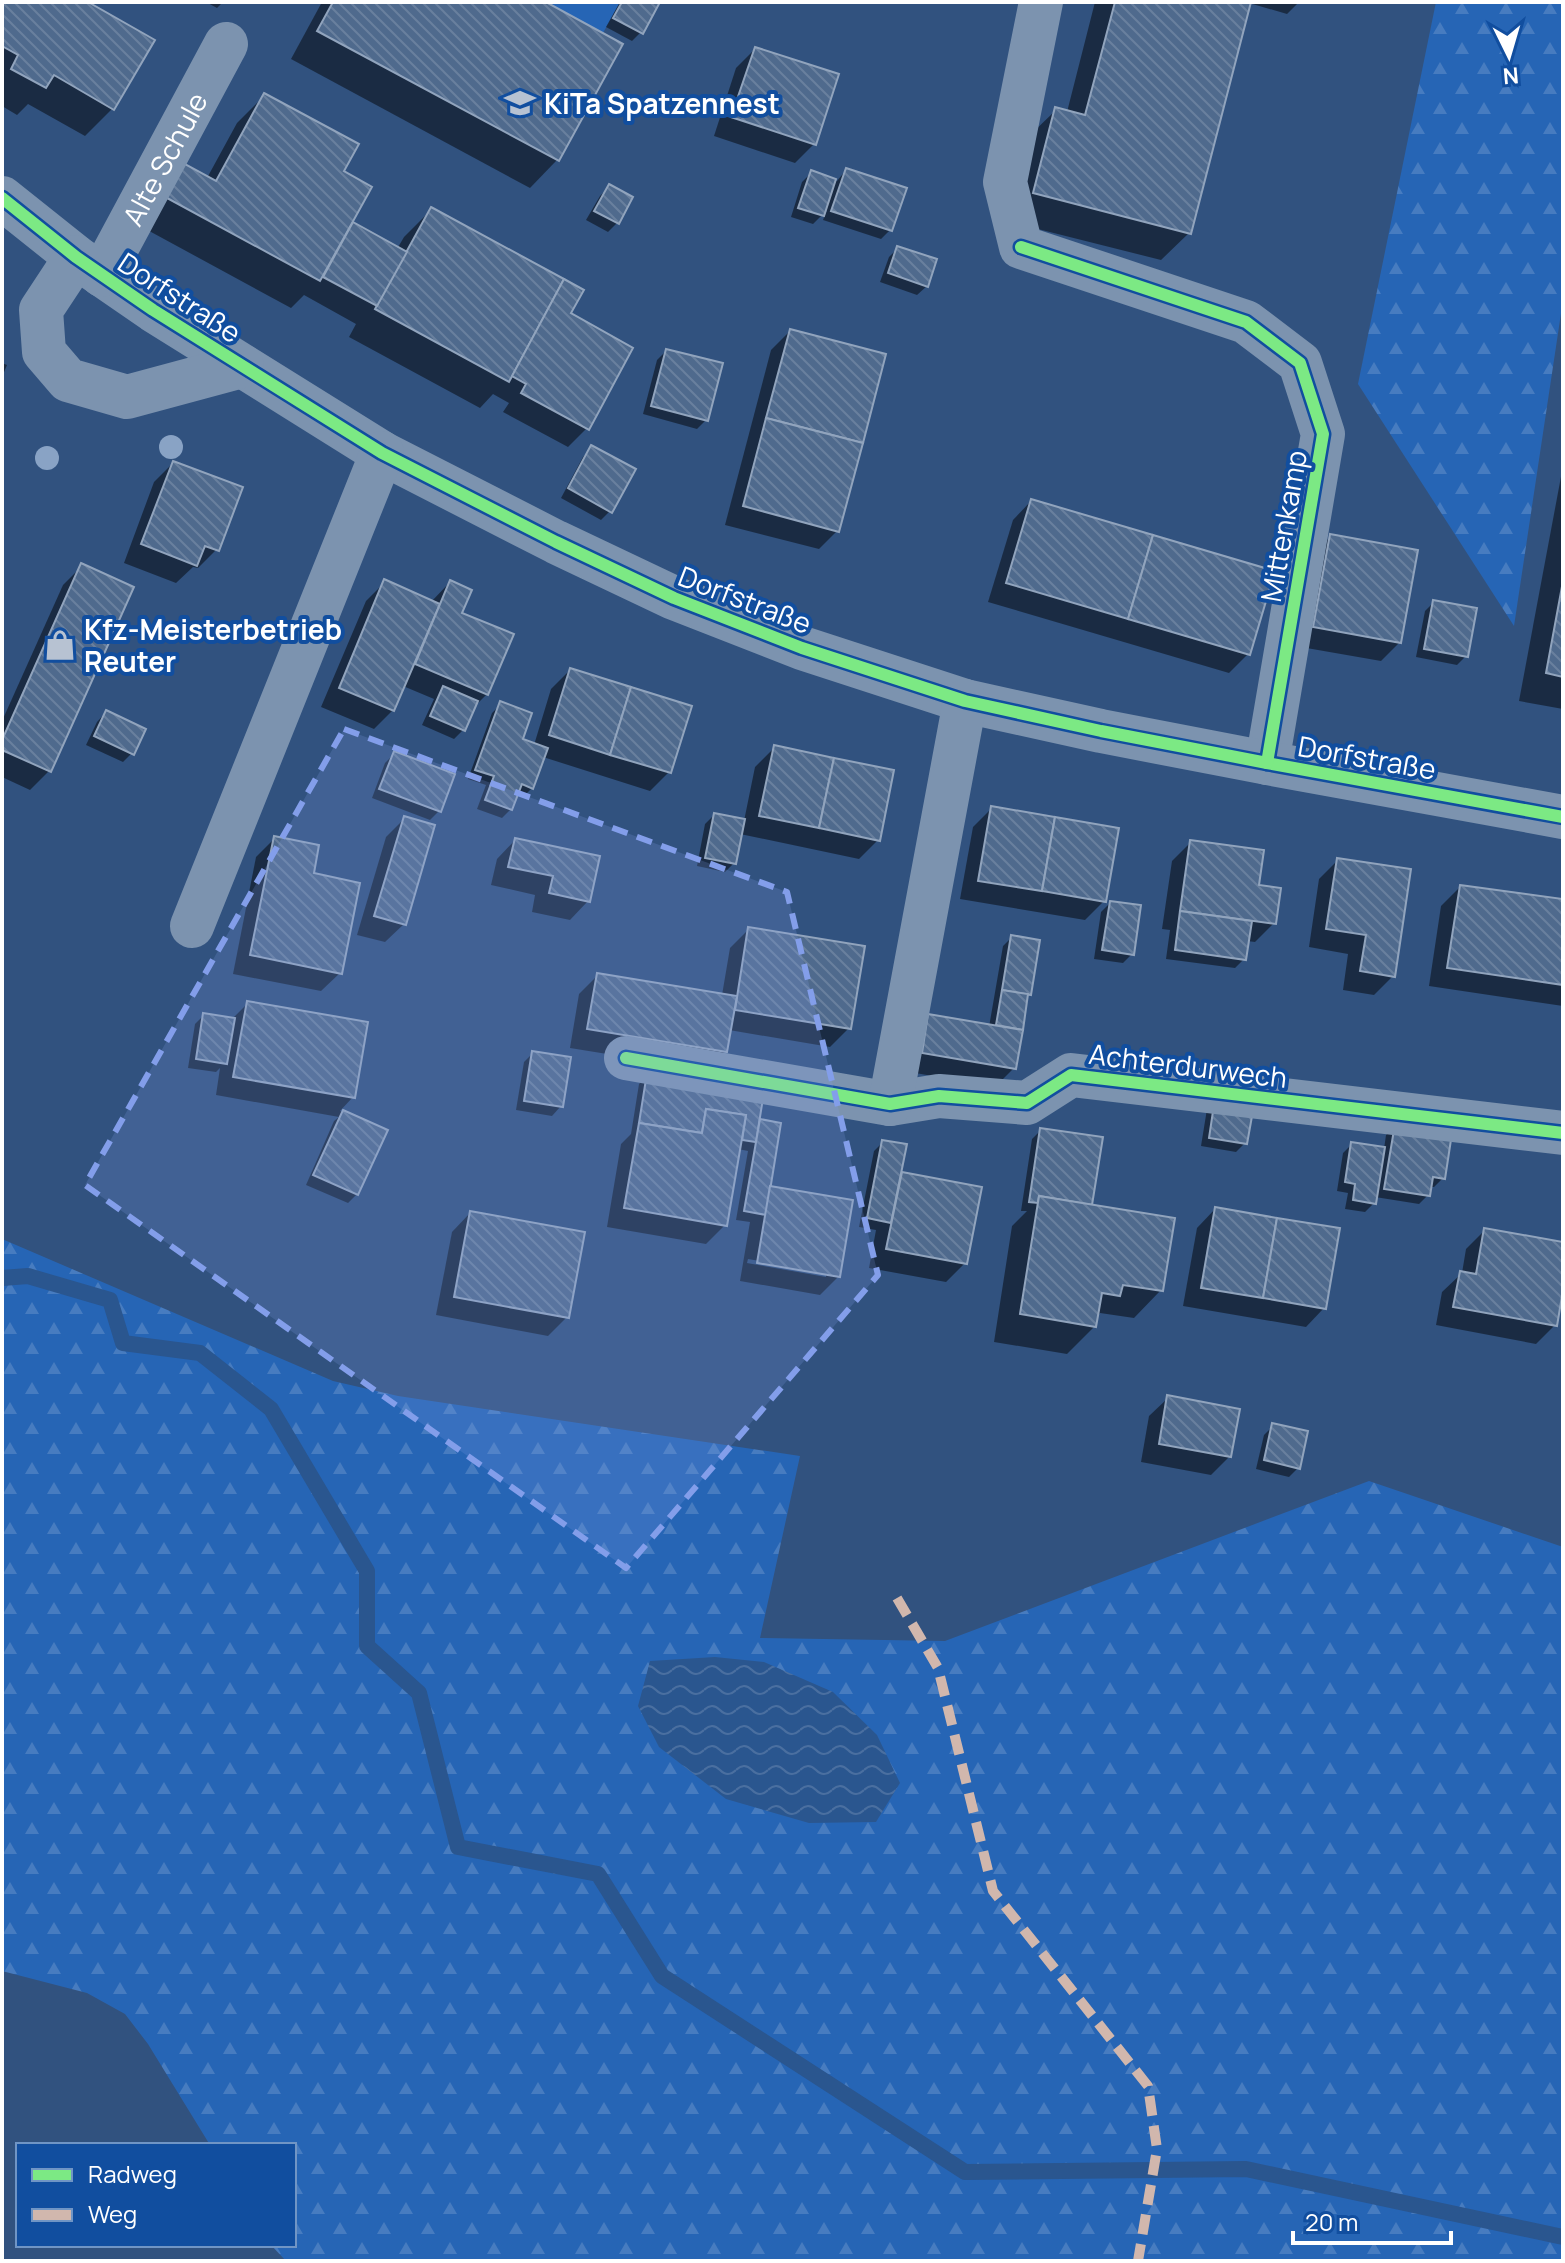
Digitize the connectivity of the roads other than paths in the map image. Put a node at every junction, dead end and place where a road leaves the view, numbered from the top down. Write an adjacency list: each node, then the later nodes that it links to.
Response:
1 (1041, 2): 8 (street, Mittenkamp)
2 (226, 44): 4 (street, Alte Schule)
3 (2, 198): 4 (street, Dorfstraße)
4 (89, 266): 5 (street, Dorfstraße); 5 (street, Dorfstraße)
5 (242, 366): 6 (street, Dorfstraße)
6 (382, 453): 7 (street, Dorfstraße); 10 (street)
7 (965, 701): 8 (street, Dorfstraße); 12 (street)
8 (1267, 763): 9 (street, Dorfstraße)
9 (1563, 817)
10 (192, 926)
11 (626, 1058): 12 (street, Achterdurwech)
12 (890, 1104): 13 (street, Achterdurwech)
13 (1563, 1133)

